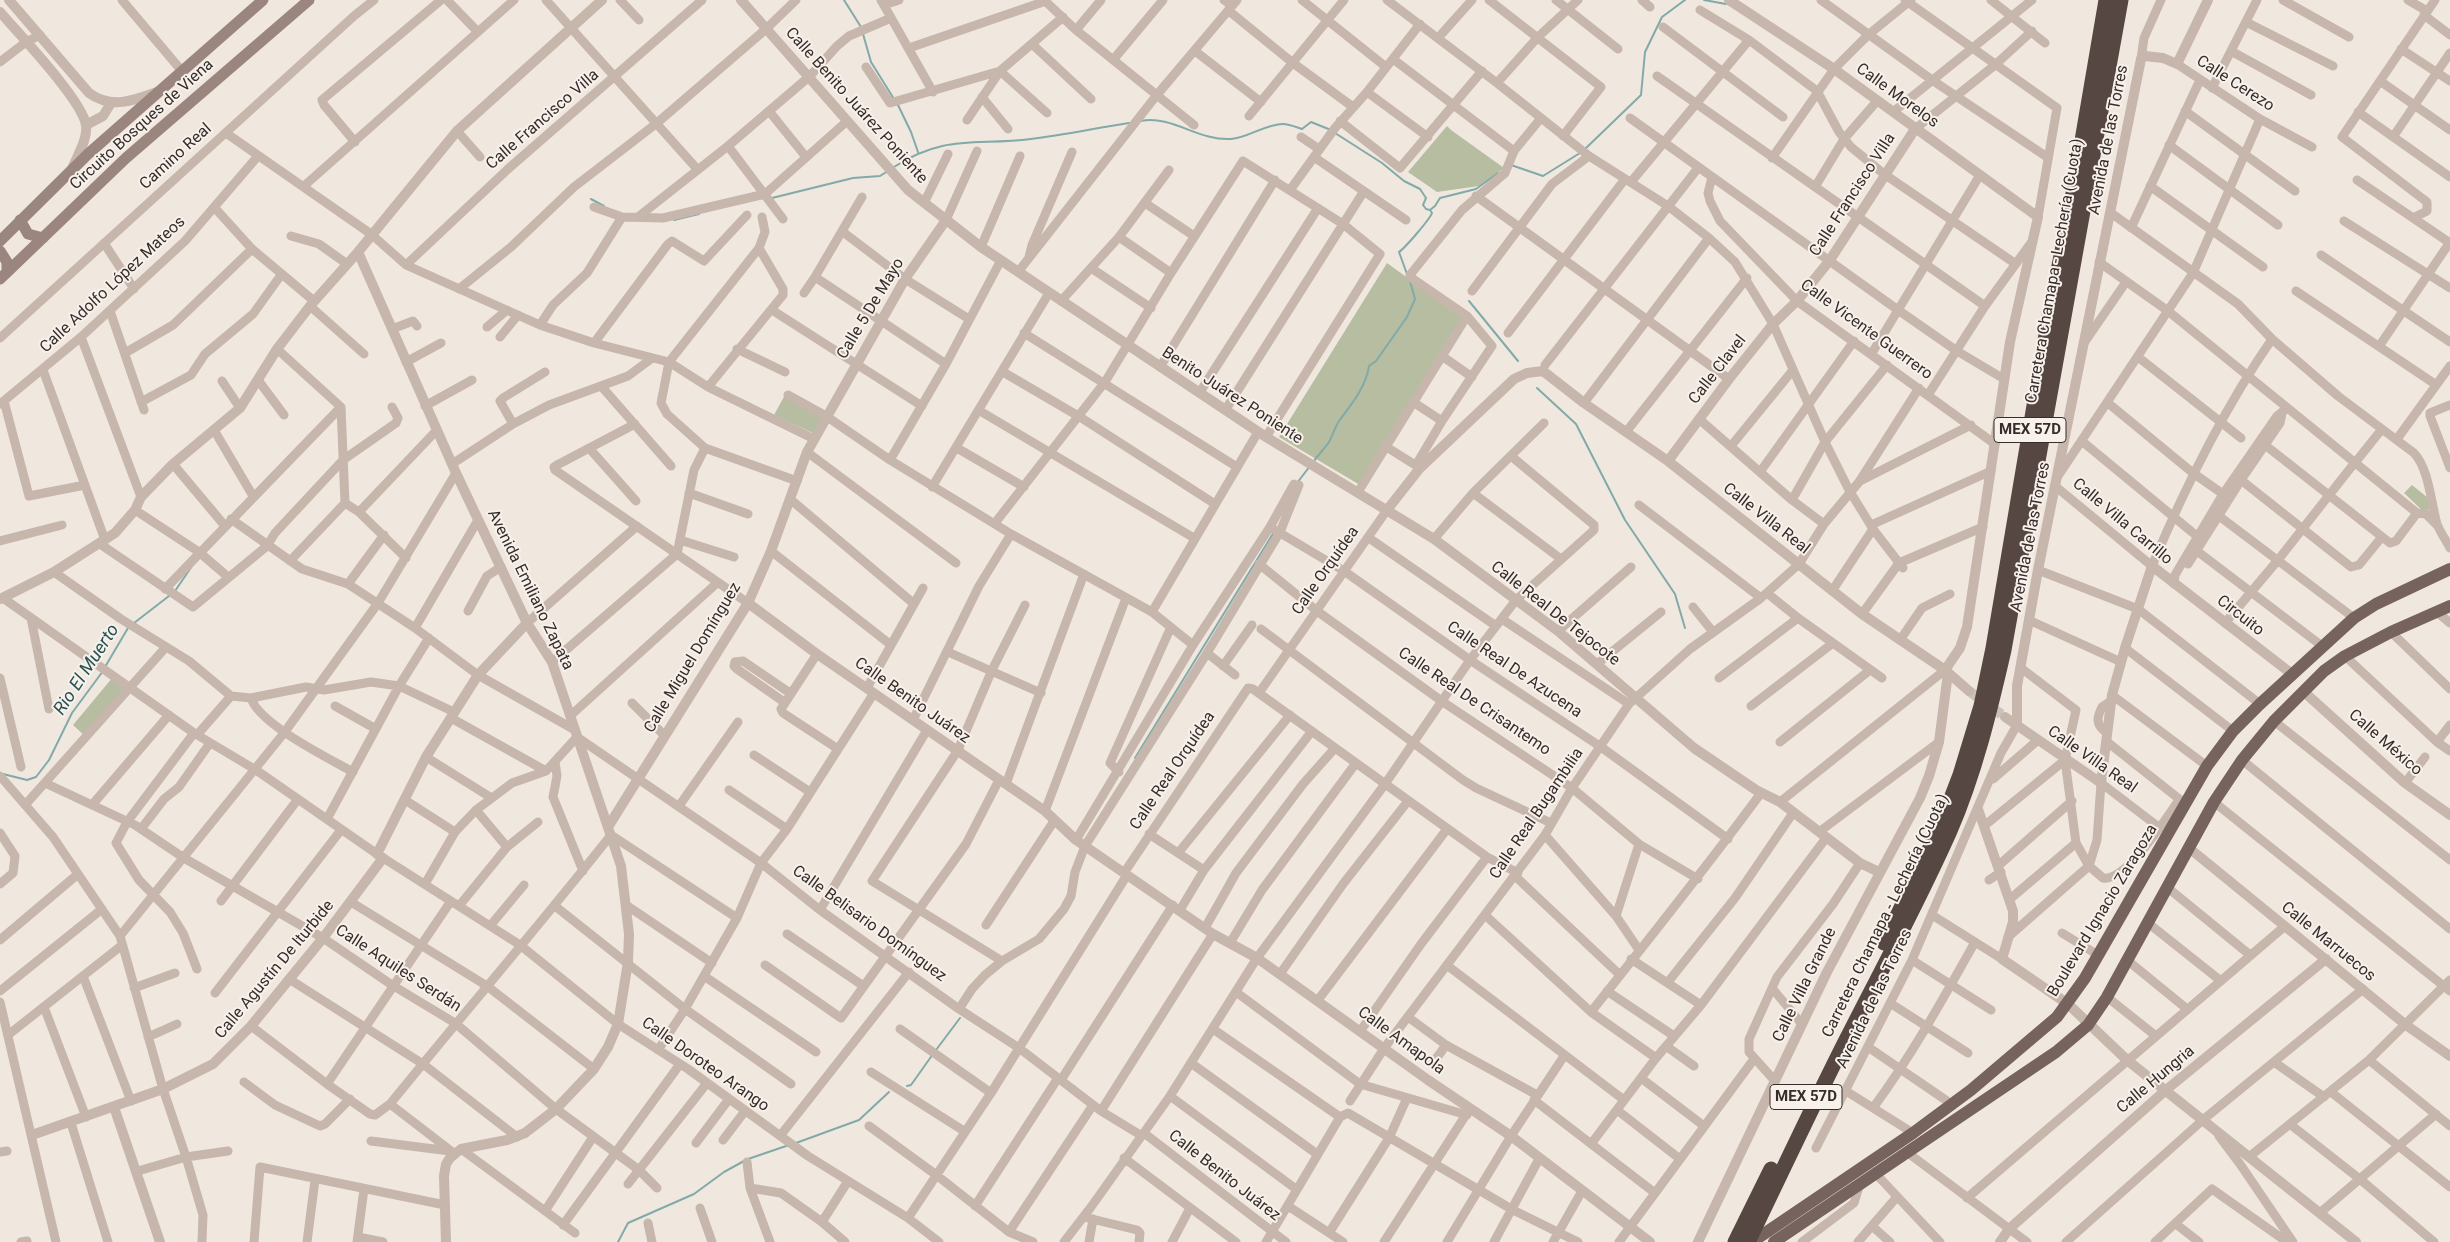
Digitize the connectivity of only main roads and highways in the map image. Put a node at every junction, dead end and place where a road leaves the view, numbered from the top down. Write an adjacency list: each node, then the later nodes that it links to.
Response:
1 (262, 0): 5 (main road, Circuito Bosques de Viena)
2 (309, 0): 6 (main road, Circuito Bosques de Viena)
3 (2106, 0): 12 (highway, Carretera Chamapa - Lechería (Cuota) / MEX 57D)
4 (2121, 0): 12 (highway, Carretera Chamapa - Lechería (Cuota) / MEX 57D)
5 (20, 220): 6 (main road); 7 (main road, Circuito Bosques de Viena)
6 (43, 238): 9 (main road, Circuito Bosques de Viena)
7 (0, 241)
8 (0, 251): 9 (main road)
9 (4, 276)
10 (2450, 569): 12 (main road, Boulevard Ignacio Zaragoza)
11 (2450, 606): 13 (main road)
12 (1745, 1239)
13 (1774, 1242)

